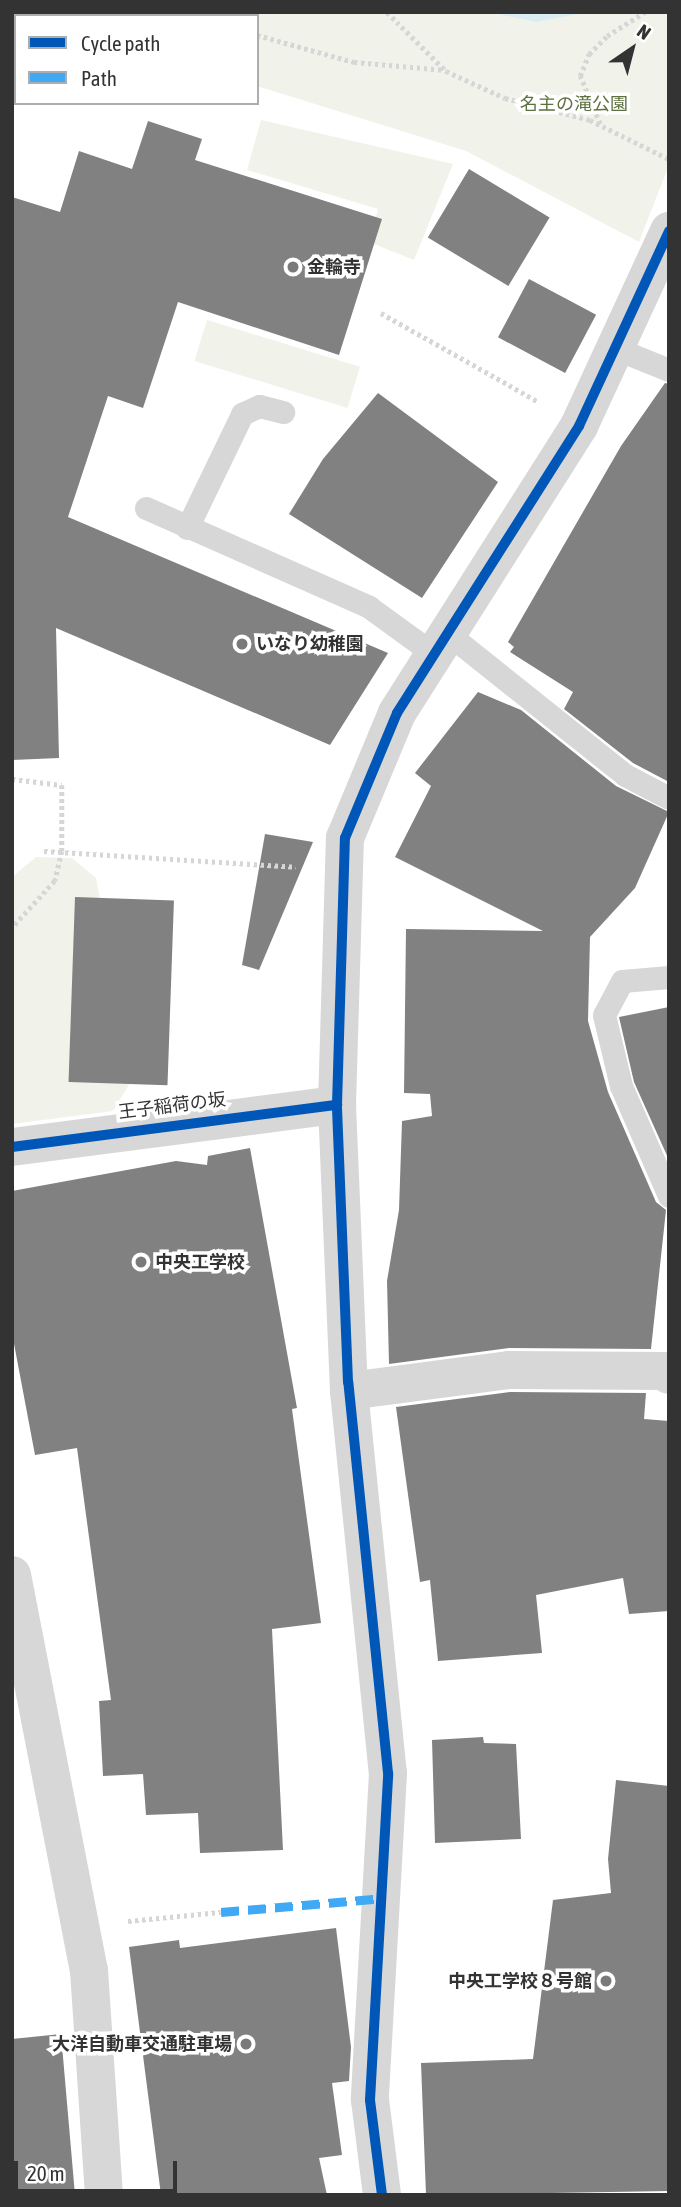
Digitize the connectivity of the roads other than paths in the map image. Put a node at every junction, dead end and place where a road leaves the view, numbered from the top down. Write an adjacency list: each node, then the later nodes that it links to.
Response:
1 (669, 231): 2 (street)
2 (617, 349): 3 (lane); 7 (street)
3 (669, 370)
4 (283, 412): 6 (lane)
5 (146, 508): 6 (lane)
6 (187, 528): 7 (lane)
7 (438, 642): 8 (lane); 10 (street)
8 (669, 798)
9 (669, 977): 12 (lane)
10 (337, 1105): 11 (street, 王子稲荷の坂); 14 (street)
11 (12, 1147)
12 (669, 1196)
13 (667, 1368): 14 (street)
14 (349, 1391): 17 (street)
15 (12, 1575): 16 (street)
16 (104, 2195)
17 (382, 2195)

